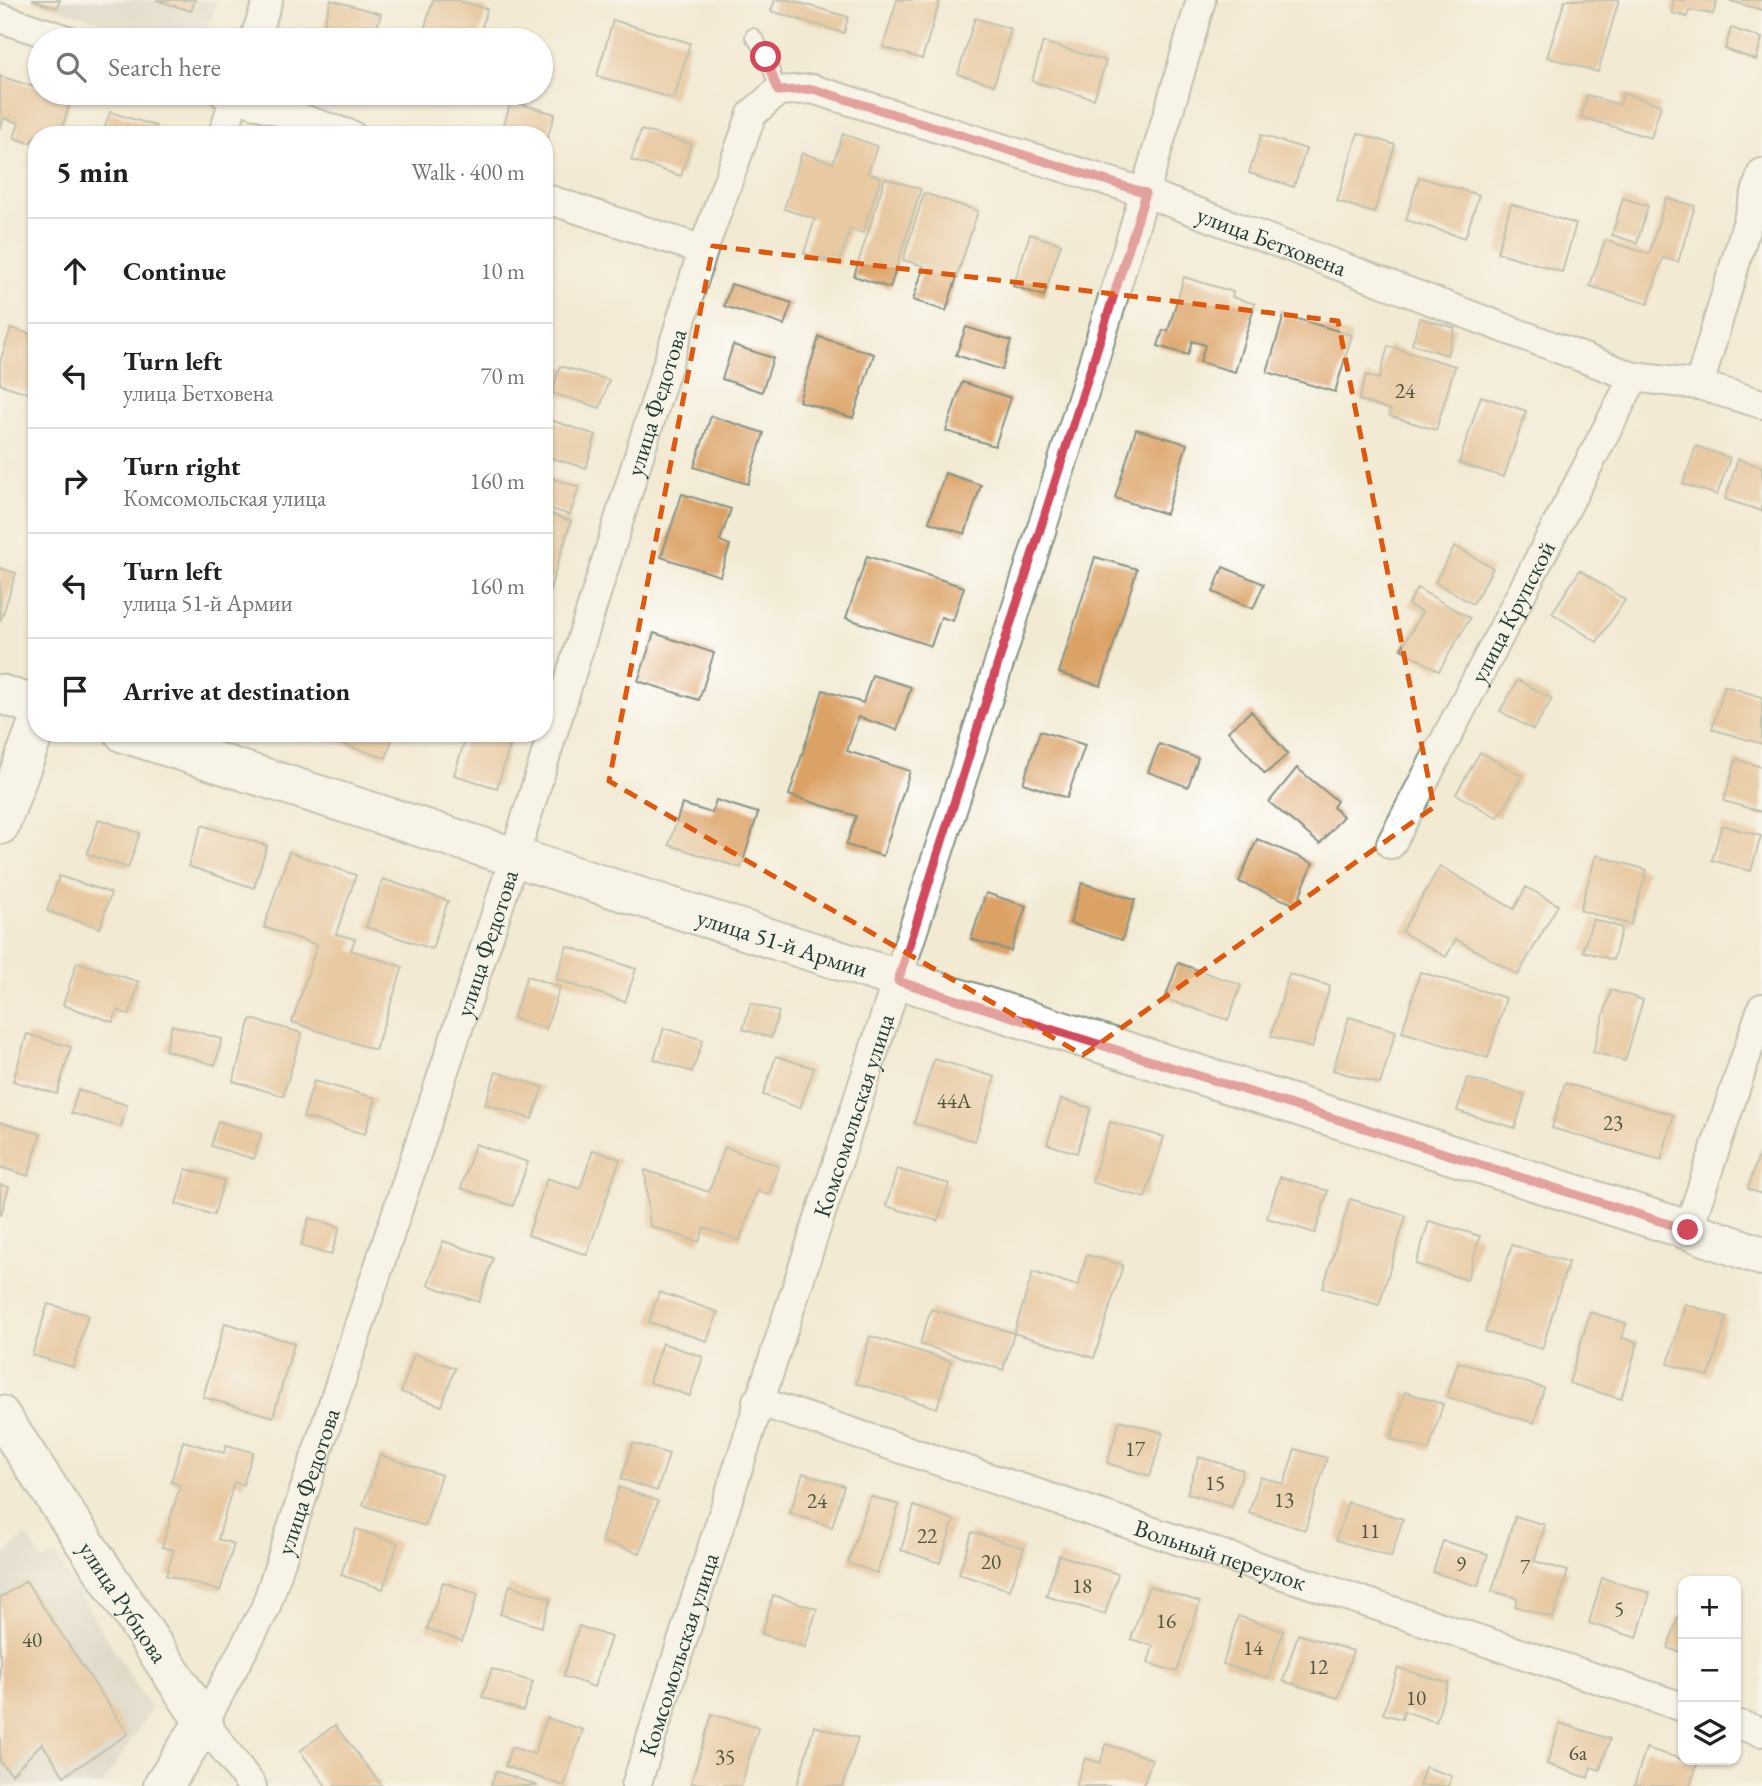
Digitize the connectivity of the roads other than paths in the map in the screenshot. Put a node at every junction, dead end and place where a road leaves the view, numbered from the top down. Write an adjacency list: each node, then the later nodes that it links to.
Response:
1 (268, 0): 5 (street)
2 (1201, 0): 13 (street, Комсомольская улица)
3 (0, 18): 4 (street)
4 (30, 28)
5 (258, 28)
6 (753, 36): 7 (lane)
7 (778, 91): 13 (street, улица Бетховена); 15 (street, улица Федотова)
8 (229, 105): 10 (street)
9 (263, 105): 11 (street)
10 (225, 126)
11 (325, 126)
12 (1762, 173): 17 (street)
13 (1146, 193): 16 (street, улица Бетховена); 28 (street, Комсомольская улица)
14 (553, 201): 15 (street)
15 (703, 250): 21 (street, улица Федотова)
16 (1634, 377): 17 (street, улица Бетховена); 26 (street, улица Крупской)
17 (1699, 385): 18 (street, улица Бетховена)
18 (1762, 404)
19 (0, 694): 20 (main road)
20 (28, 703)
21 (553, 734)
22 (31, 742): 25 (main road)
23 (152, 742): 27 (main road, улица 51-й Армии)
24 (551, 742): 27 (street, улица Федотова)
25 (0, 825)
26 (1391, 844)
27 (515, 857): 28 (main road, улица 51-й Армии); 35 (street, улица Федотова)
28 (898, 981): 30 (main road, улица 51-й Армии); 32 (street, Комсомольская улица)
29 (1762, 1008): 30 (street)
30 (1688, 1230): 31 (main road, улица 51-й Армии)
31 (1762, 1256)
32 (757, 1401): 34 (street, Вольный переулок); 40 (street, Комсомольская улица)
33 (0, 1415): 35 (main road, улица Рубцова)
34 (1678, 1705)
35 (204, 1722): 38 (main road, улица Федотова); 39 (street, улица Рубцова)
36 (1741, 1726): 37 (street)
37 (1762, 1732)
38 (163, 1786)
39 (252, 1786)
40 (636, 1786)

